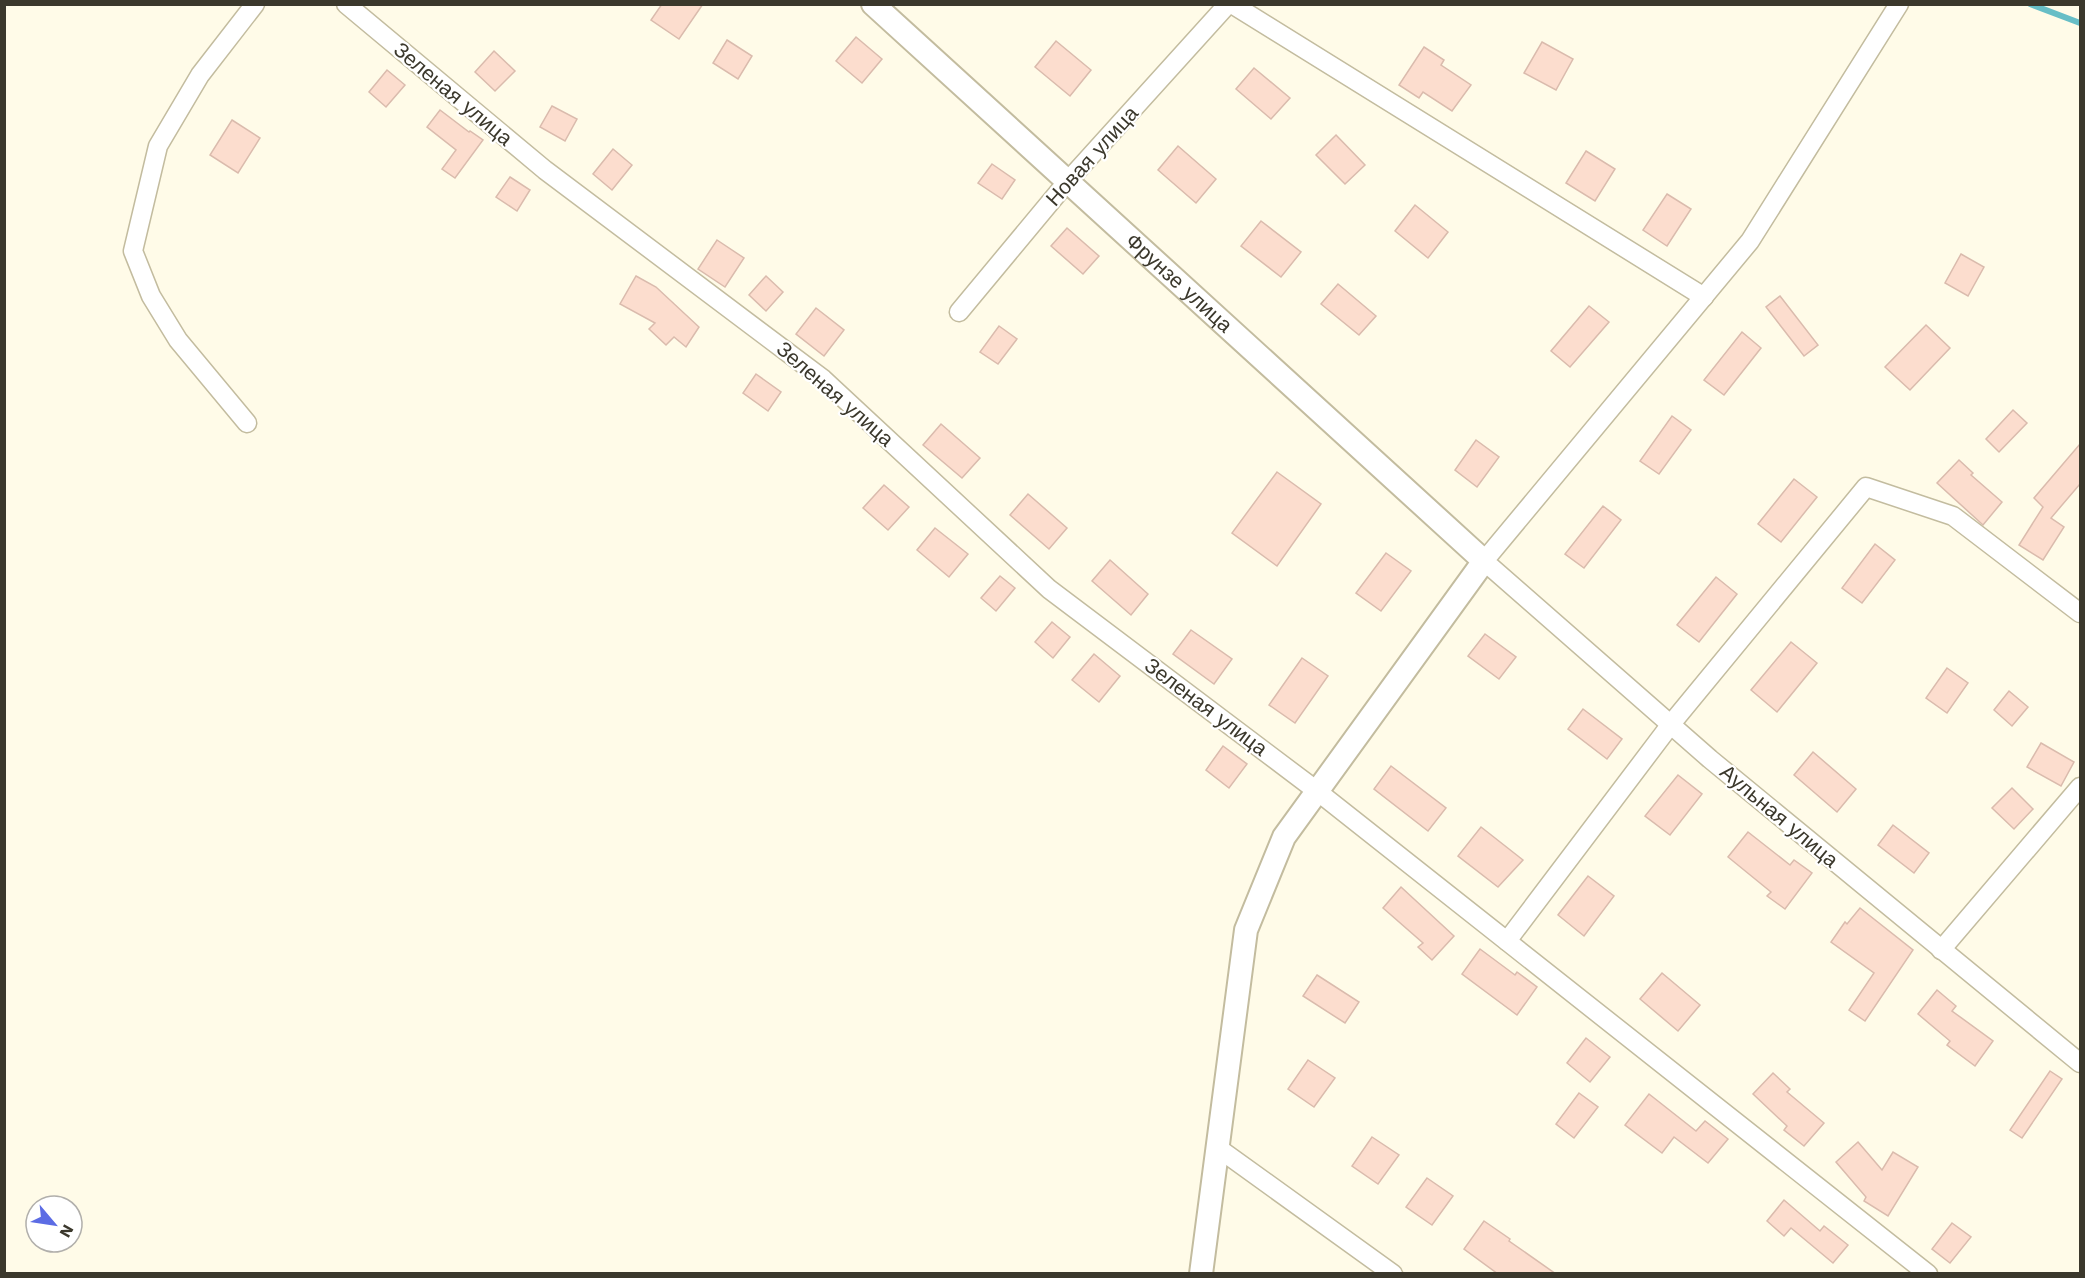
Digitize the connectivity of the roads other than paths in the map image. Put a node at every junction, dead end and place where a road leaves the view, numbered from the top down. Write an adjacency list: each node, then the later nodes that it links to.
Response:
1 (255, 4): 9 (street)
2 (346, 4): 14 (street, Зеленая улица)
3 (873, 4): 6 (street, Фрунзе улица)
4 (1230, 4): 6 (street, Новая улица); 7 (street)
5 (1899, 4): 7 (street)
6 (1067, 182): 8 (street, Новая улица); 10 (street, Фрунзе улица)
7 (1704, 297): 10 (street)
8 (960, 312)
9 (247, 423)
10 (1484, 561): 12 (street, Аульная улица); 14 (street)
11 (2080, 613): 12 (street)
12 (1671, 724): 15 (street); 16 (street, Аульная улица)
13 (2080, 787): 16 (street)
14 (1317, 791): 15 (street, Зеленая улица); 18 (street)
15 (1507, 941): 21 (street, Зеленая улица)
16 (1941, 950): 17 (street, Аульная улица)
17 (2080, 1063)
18 (1218, 1148): 19 (street); 20 (street)
19 (1201, 1274)
20 (1393, 1274)
21 (1928, 1274)

